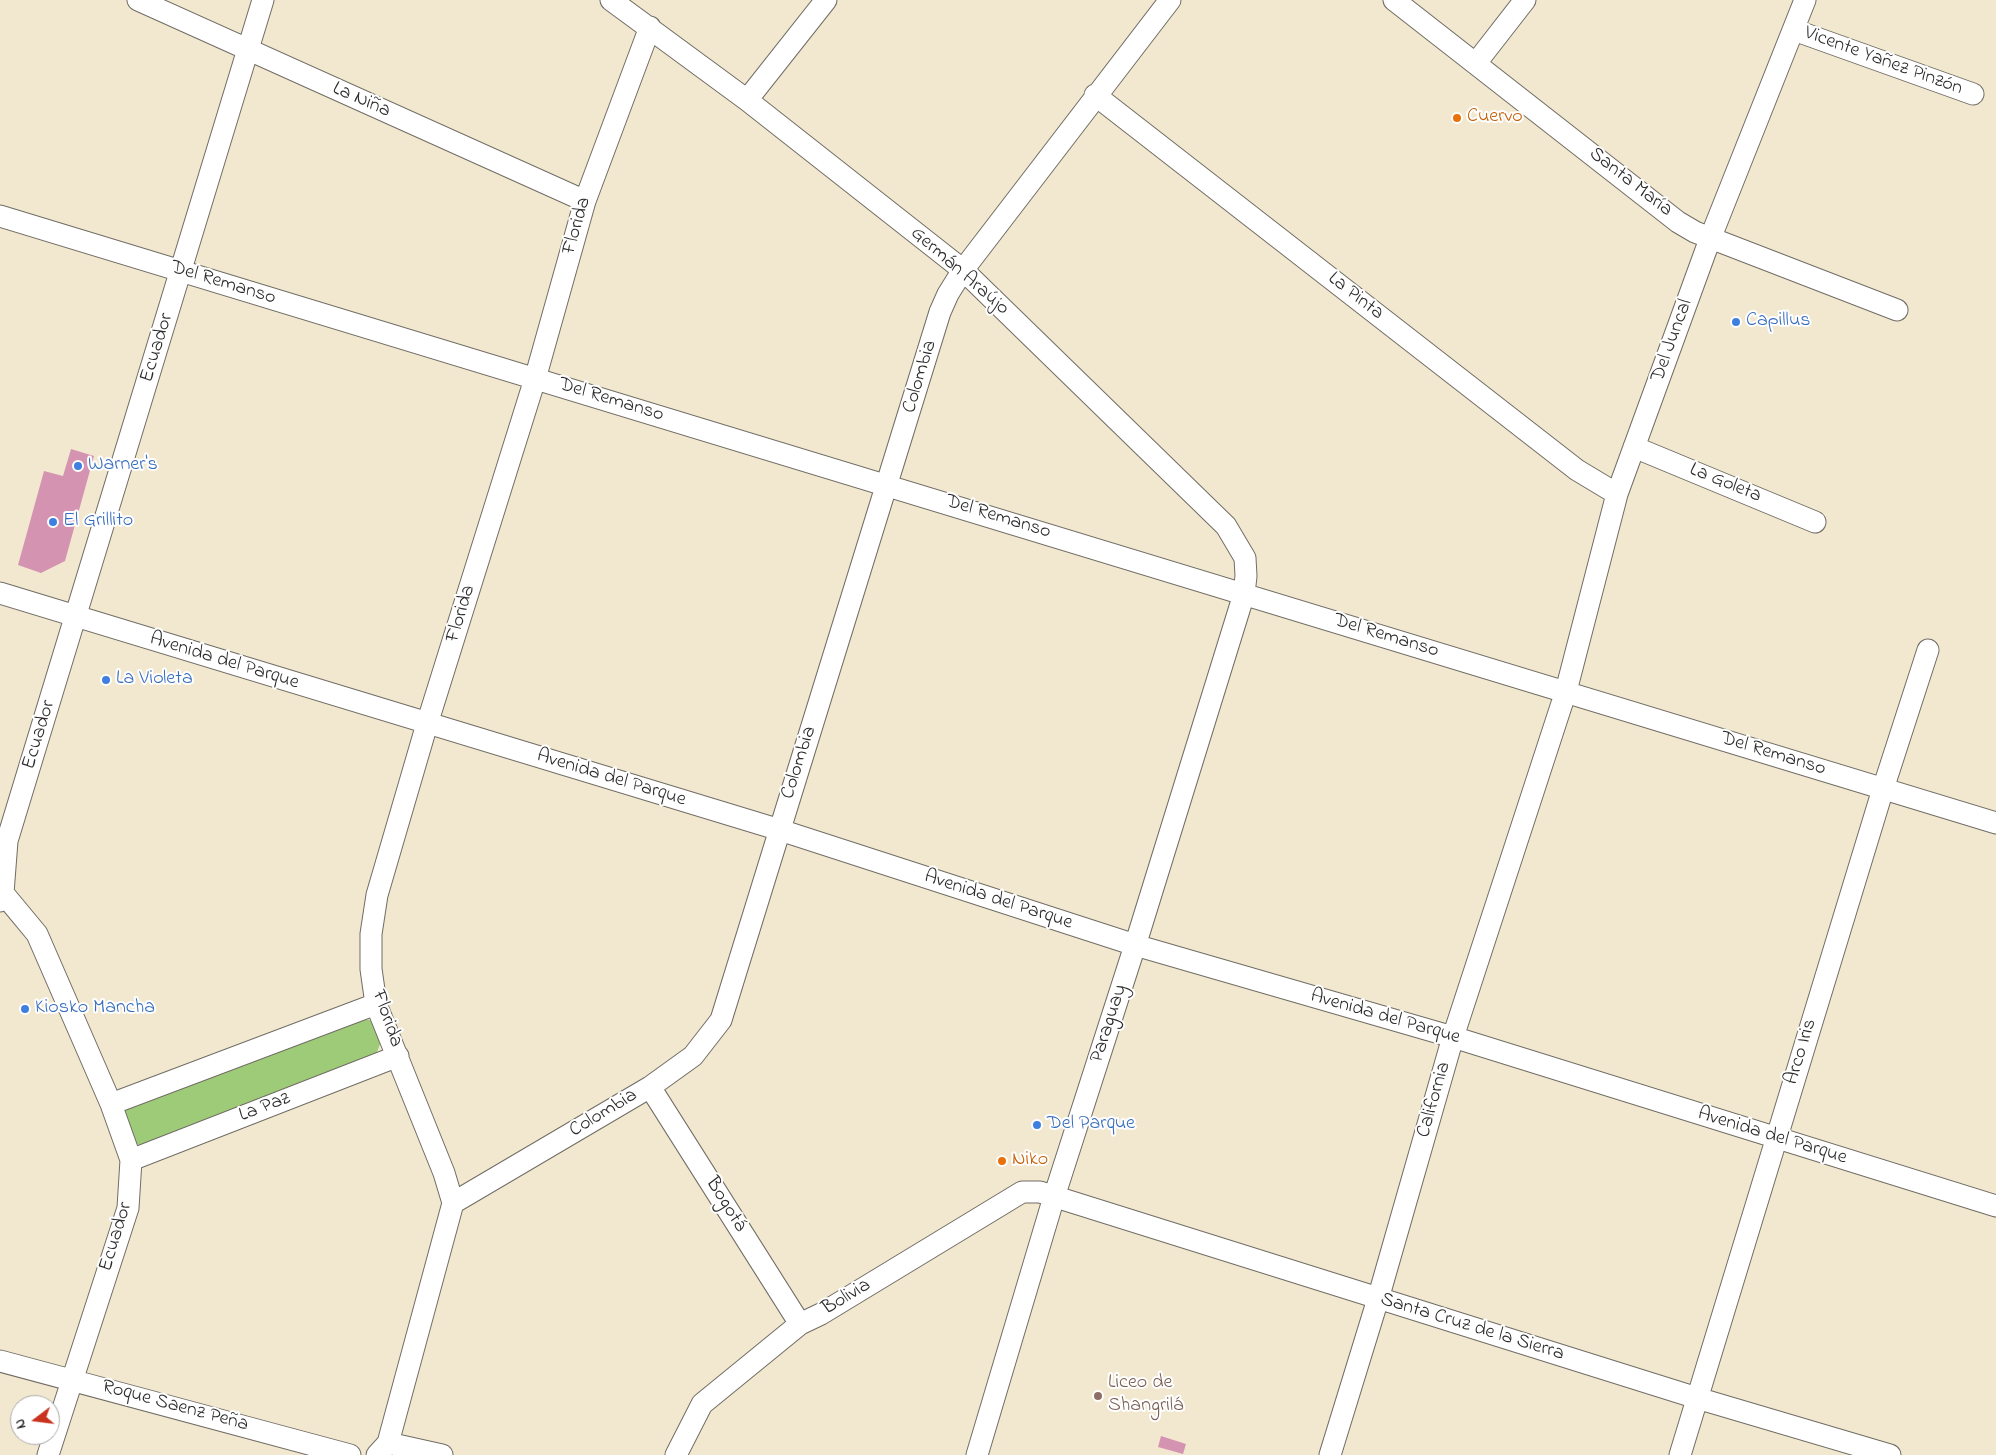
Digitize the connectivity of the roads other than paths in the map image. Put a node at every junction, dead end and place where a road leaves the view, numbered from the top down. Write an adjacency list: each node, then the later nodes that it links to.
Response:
1 (138, 0): 11 (street, La Niña)
2 (263, 0): 11 (street, Ecuador)
3 (611, 0): 9 (street, Germán Araújo)
4 (826, 0): 15 (street)
5 (1170, 0): 14 (street, Colombia)
6 (1394, 0): 12 (street, Santa María)
7 (1525, 0): 12 (street)
8 (1805, 0): 10 (street, Del Juncal)
9 (650, 27): 15 (street, Germán Araújo); 16 (street, Florida)
10 (1794, 30): 13 (street, Vicente Yañez Pinzón); 18 (street, Del Juncal)
11 (247, 50): 16 (street, La Niña); 20 (street, Ecuador)
12 (1476, 63): 18 (street, Santa María)
13 (1973, 94)
14 (1096, 95): 19 (street, Colombia); 25 (street, La Pinta)
15 (747, 100): 19 (street, Germán Araújo)
16 (584, 201): 22 (street, Florida)
17 (0, 216): 20 (street, Del Remanso)
18 (1710, 239): 21 (street, Santa María); 23 (street, Del Juncal)
19 (963, 270): 24 (street, Colombia); 28 (street, Germán Araújo)
20 (181, 271): 22 (street, Del Remanso); 29 (street, Ecuador)
21 (1897, 310)
22 (535, 379): 24 (street, Del Remanso); 32 (street, Florida)
23 (1634, 447): 25 (street, Del Juncal); 26 (street, La Goleta)
24 (889, 484): 28 (street, Del Remanso); 35 (street, Colombia)
25 (1618, 494): 31 (street, Del Juncal)
26 (1815, 522)
27 (0, 593): 29 (street, Avenida del Parque)
28 (1244, 594): 31 (street, Del Remanso); 37 (street, Paraguay)
29 (77, 617): 32 (street, Avenida del Parque); 36 (street, Ecuador)
30 (1928, 650): 33 (street, Arco Iris)
31 (1566, 691): 33 (street, Del Remanso); 39 (street, California)
32 (427, 724): 35 (street, Avenida del Parque); 38 (street, Florida)
33 (1883, 789): 34 (street, Del Remanso); 43 (street, Arco Iris)
34 (1996, 823)
35 (780, 830): 37 (street, Avenida del Parque); 41 (street, Colombia)
36 (2, 897): 42 (street, Ecuador)
37 (1135, 945): 39 (street, Avenida del Parque); 45 (street, Paraguay)
38 (376, 1004): 40 (street, Florida); 42 (street)
39 (1453, 1038): 43 (street, Avenida del Parque); 48 (street, California)
40 (398, 1056): 44 (street, La Paz); 46 (street, Florida)
41 (650, 1087): 46 (street, Colombia); 49 (street, Bogotá)
42 (111, 1104): 44 (street, Ecuador)
43 (1776, 1138): 47 (street, Avenida del Parque); 52 (street, Arco Iris)
44 (131, 1160): 51 (street, Ecuador)
45 (1054, 1197): 48 (street, Santa Cruz de la Sierra); 49 (street, Bolivia); 58 (street, Paraguay)
46 (453, 1203): 53 (street)
47 (1996, 1206)
48 (1378, 1299): 52 (street, Santa Cruz de la Sierra); 59 (street, California)
49 (800, 1324): 57 (street, Bolivia)
50 (0, 1361): 51 (street, Roque Saenz Peña)
51 (71, 1379): 54 (street, Ecuador); 55 (street, Roque Saenz Peña)
52 (1697, 1398): 60 (street, Arco Iris); 61 (street, Santa Cruz de la Sierra)
53 (383, 1449): 56 (street)
54 (48, 1455)
55 (350, 1455)
56 (442, 1455)
57 (676, 1455)
58 (977, 1455)
59 (1330, 1455)
60 (1680, 1455)
61 (1890, 1455)

